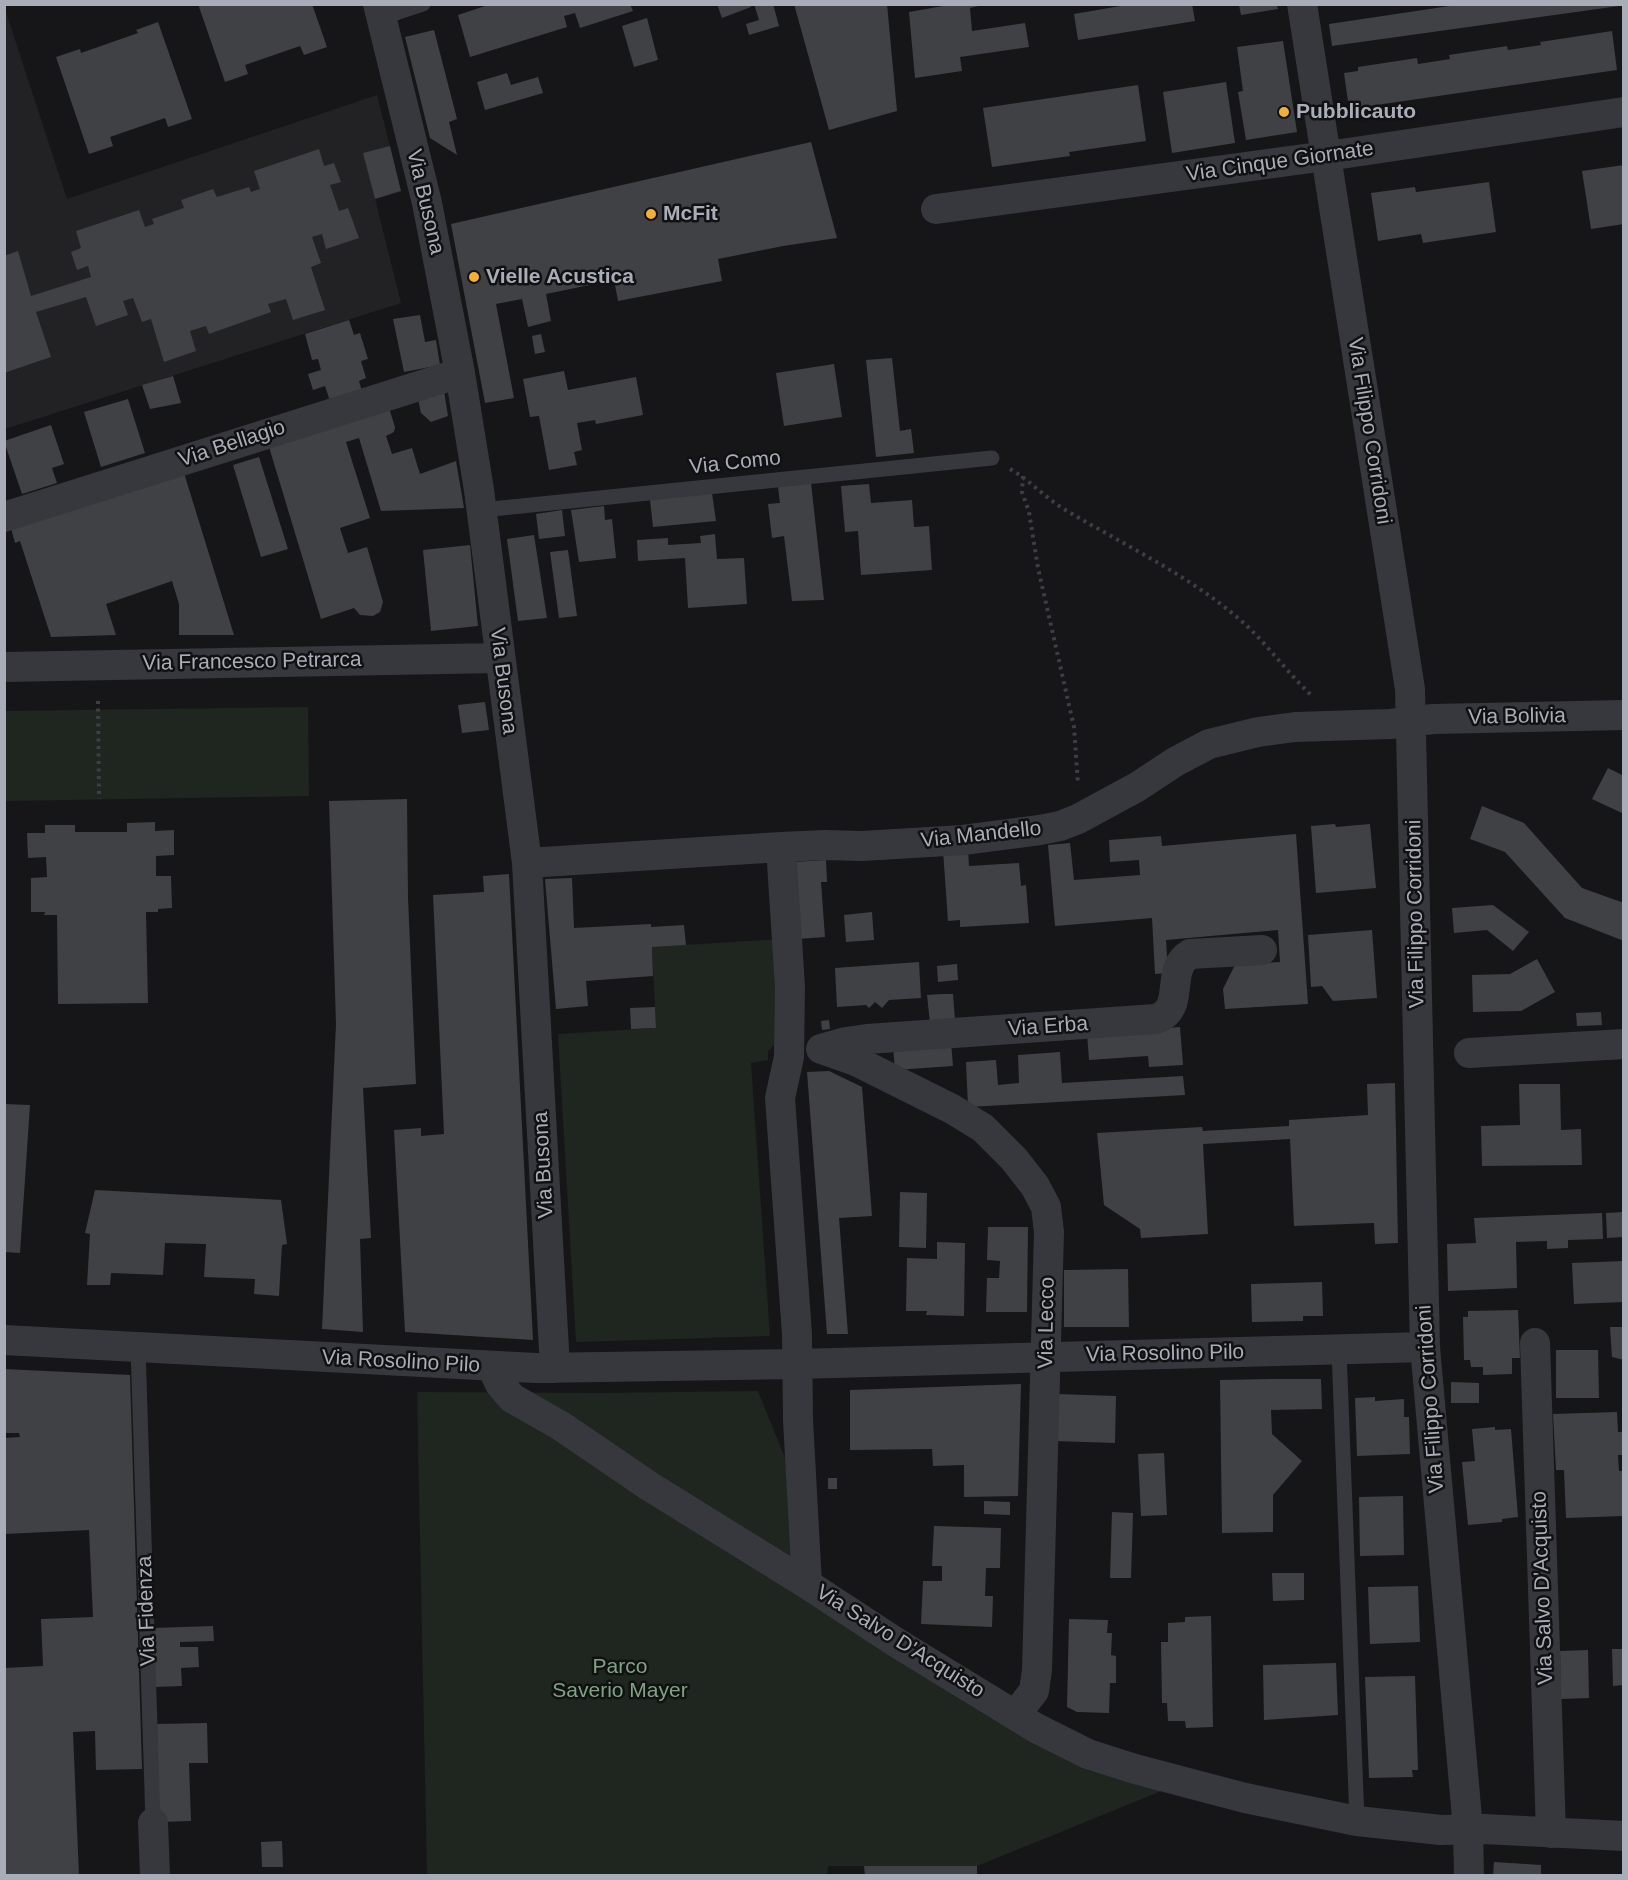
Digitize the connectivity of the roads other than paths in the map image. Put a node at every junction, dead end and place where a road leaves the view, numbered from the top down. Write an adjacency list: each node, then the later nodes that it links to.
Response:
1 (423, 4): 3 (lane)
2 (1302, 4): 5 (street, Via Filippo Corridoni)
3 (380, 11): 7 (street, Via Busona)
4 (1623, 112): 5 (street, Via Cinque Giornate)
5 (1325, 155): 6 (street, Via Cinque Giornate); 14 (street, Via Filippo Corridoni)
6 (936, 209)
7 (460, 373): 9 (street, Via Busona); 10 (street, Via Bellagio)
8 (992, 458): 9 (lane, Via Como)
9 (482, 510): 11 (street, Via Busona)
10 (4, 517)
11 (500, 658): 12 (street, Via Francesco Petrarca); 16 (street, Via Busona)
12 (4, 667)
13 (1623, 715): 14 (street, Via Bolivia)
14 (1412, 721): 15 (street, Via Mandello); 25 (street, Via Filippo Corridoni)
15 (781, 847): 16 (street, Via Mandello); 20 (street)
16 (527, 862): 30 (street, Via Busona)
17 (1262, 950): 19 (street, Via Erba)
18 (1623, 1044): 21 (street)
19 (822, 1049): 20 (street, Via Erba); 27 (street, Via Lecco)
20 (789, 1051): 28 (street)
21 (1469, 1053)
22 (4, 1340): 24 (street, Via Rosolino Pilo)
23 (1535, 1343): 36 (street, Via Salvo D'Acquisto)
24 (138, 1347): 29 (street, Via Rosolino Pilo); 34 (lane, Via Fidenza)
25 (1425, 1347): 26 (street, Via Rosolino Pilo); 35 (street, Via Filippo Corridoni)
26 (1339, 1350): 27 (street, Via Rosolino Pilo); 33 (lane)
27 (1046, 1356): 28 (street, Via Rosolino Pilo); 32 (street, Via Lecco)
28 (797, 1364): 30 (street, Via Rosolino Pilo); 31 (street)
29 (492, 1367): 30 (street, Via Rosolino Pilo); 31 (street, Via Salvo D'Acquisto)
30 (555, 1368)
31 (807, 1584): 32 (street, Via Salvo D'Acquisto)
32 (1016, 1714): 33 (street, Via Salvo D'Acquisto)
33 (1357, 1821): 35 (street, Via Salvo D'Acquisto)
34 (153, 1823): 38 (street, Via Fidenza)
35 (1468, 1829): 36 (street, Via Salvo D'Acquisto); 39 (street, Via Filippo Corridoni)
36 (1551, 1833): 37 (street, Via Salvo D'Acquisto)
37 (1623, 1836)
38 (155, 1875)
39 (1469, 1875)

